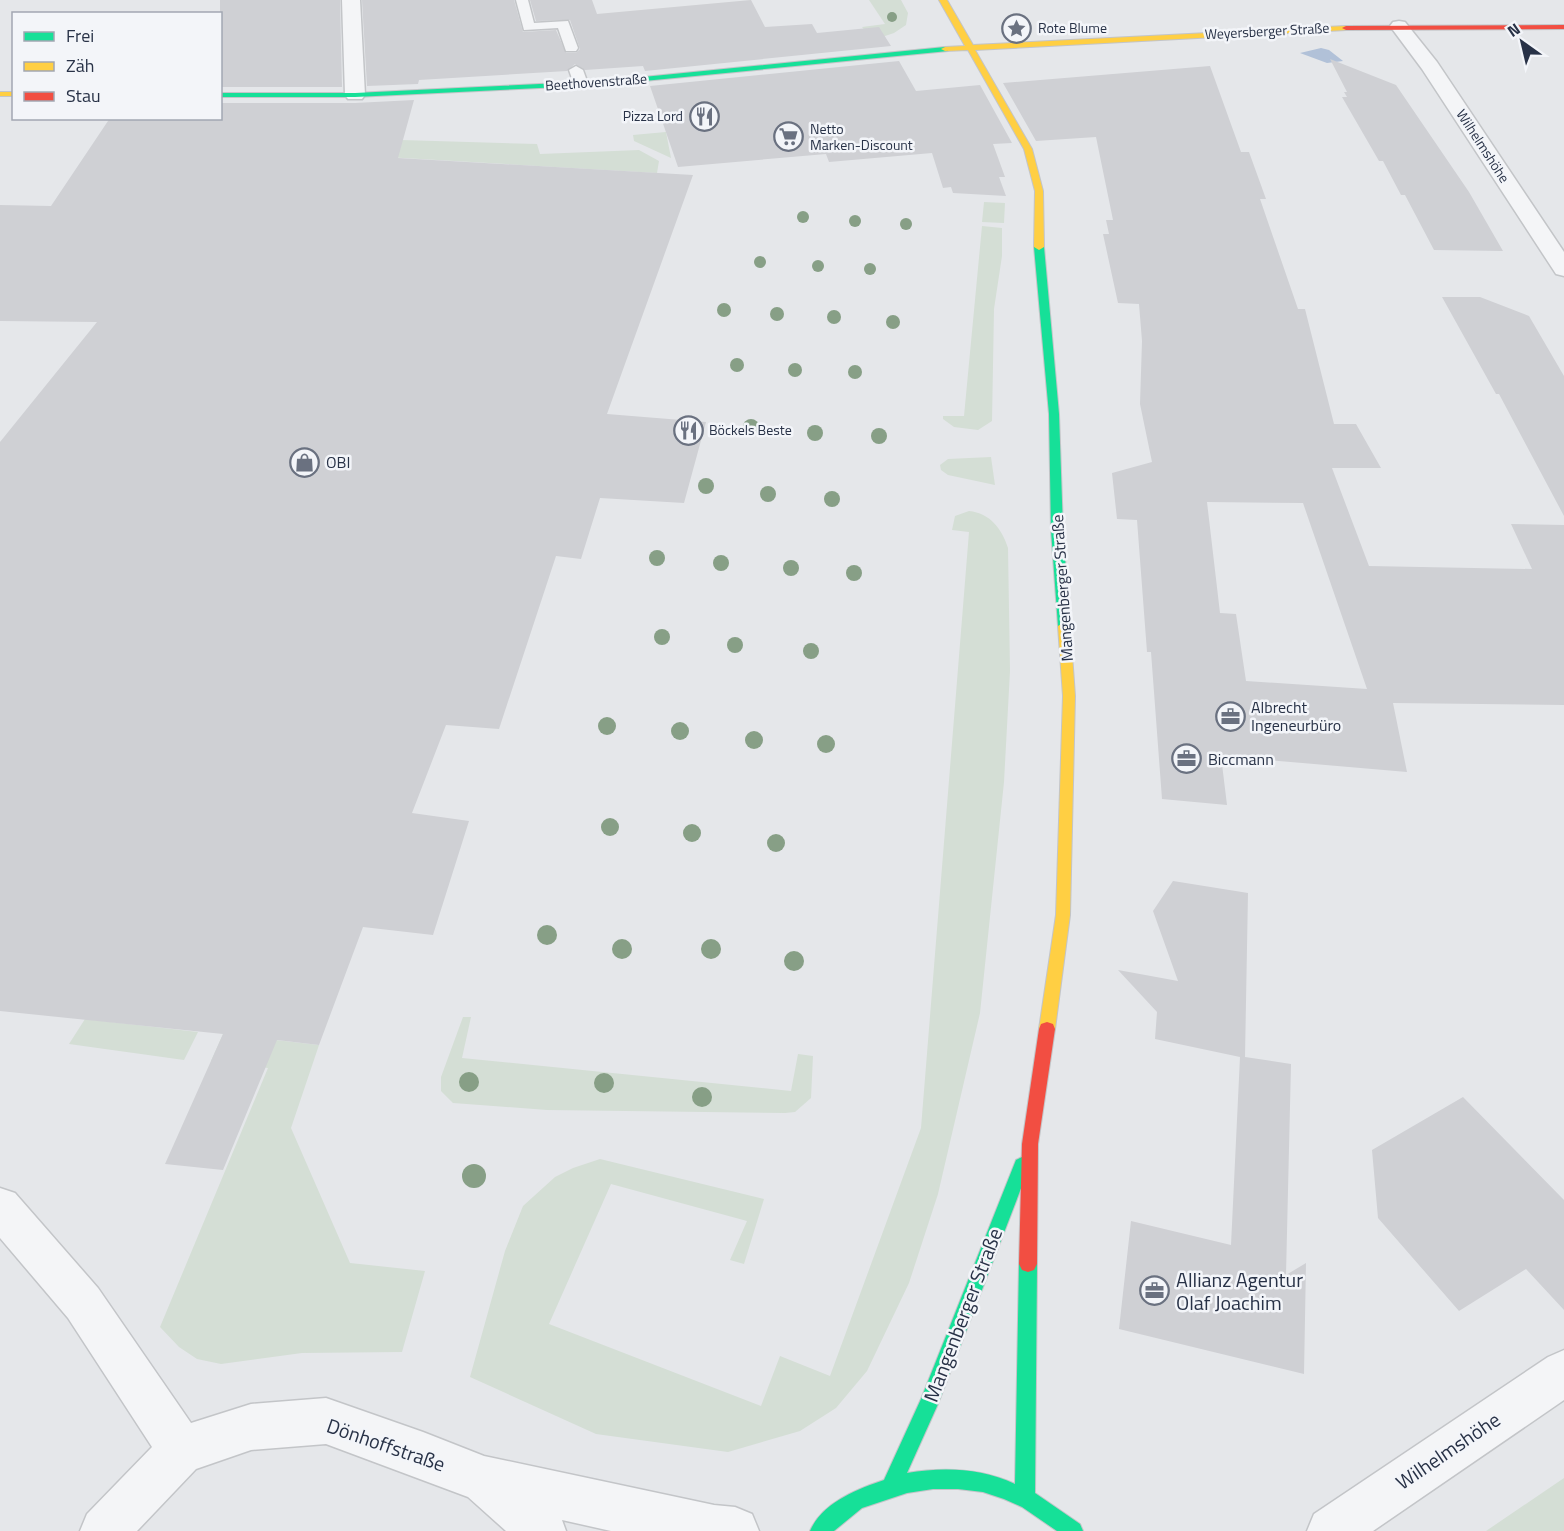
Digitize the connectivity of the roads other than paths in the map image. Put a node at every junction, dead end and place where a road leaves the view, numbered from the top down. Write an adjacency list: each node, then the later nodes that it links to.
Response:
1 (351, 0): 9 (street)
2 (522, 0): 7 (lane)
3 (943, 0): 6 (main road, Mangenberger Straße)
4 (1399, 26): 5 (main road, Weyersberger Straße); 6 (main road, Weyersberger Straße); 10 (street, Wilhelmshöhe)
5 (1564, 27)
6 (970, 46): 9 (main road, Beethovenstraße); 11 (main road, Mangenberger Straße)
7 (571, 48)
8 (222, 95): 9 (main road, Beethovenstraße)
9 (355, 95)
10 (1564, 268)
11 (1030, 1144): 16 (main road, Mangenberger Straße); 17 (main road, Mangenberger Straße)
12 (0, 1207): 14 (street)
13 (1564, 1373): 23 (street, Wilhelmshöhe)
14 (181, 1450): 15 (street, Dönhoffstraße); 18 (street, Dönhoffstraße)
15 (484, 1480): 19 (street, Dönhoffstraße); 20 (street, Dönhoffstraße)
16 (892, 1484): 17 (main road); 21 (main road)
17 (1025, 1496): 22 (main road)
18 (104, 1531)
19 (542, 1531)
20 (735, 1531)
21 (820, 1531)
22 (1073, 1531)
23 (1330, 1531)

